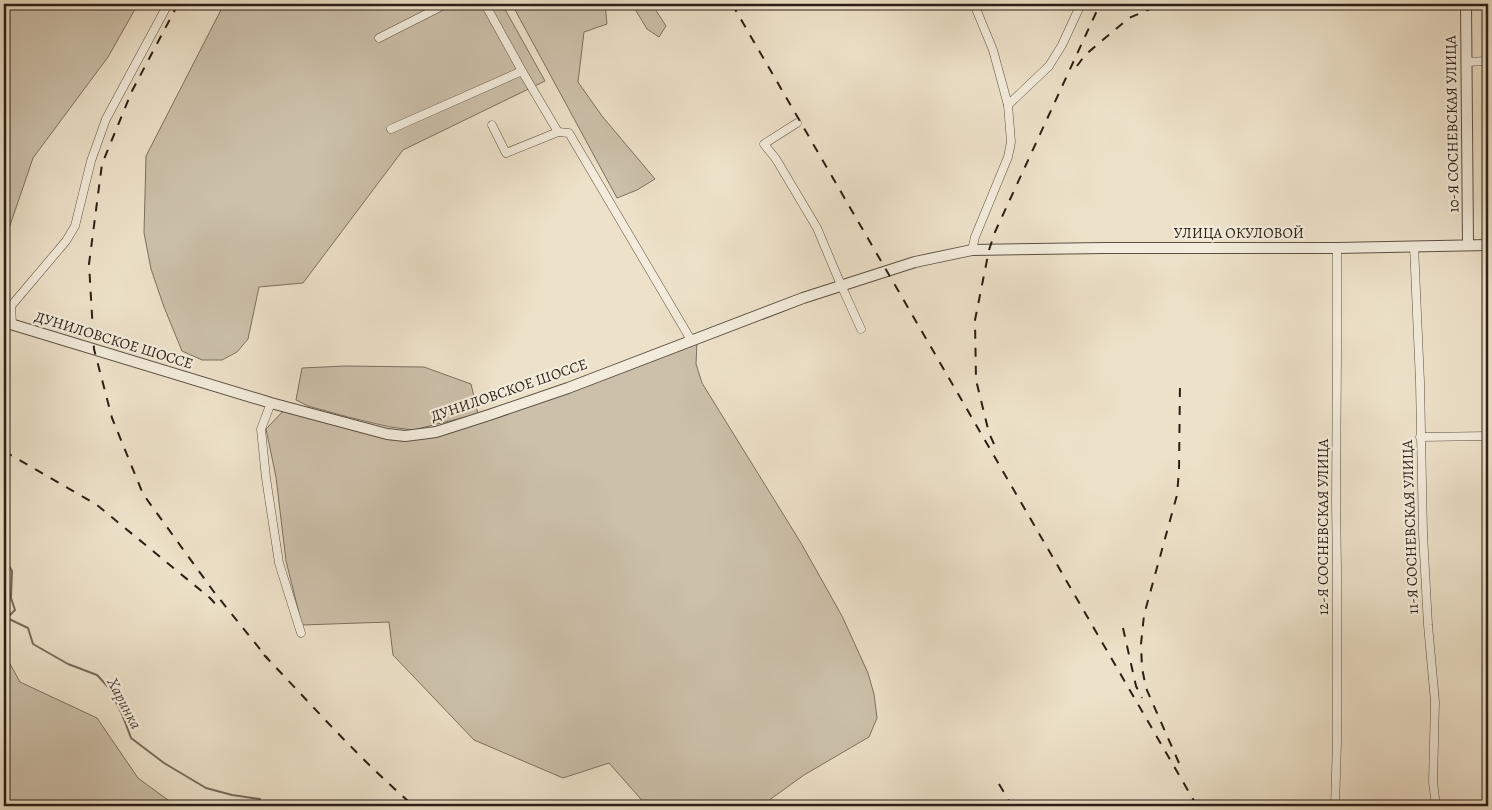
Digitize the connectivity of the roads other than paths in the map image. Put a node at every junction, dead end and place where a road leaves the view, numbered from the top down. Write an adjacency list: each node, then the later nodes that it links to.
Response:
1 (168, 4): 23 (street)
2 (446, 4): 7 (street)
3 (485, 4): 10 (street)
4 (974, 4): 11 (street)
5 (1081, 4): 11 (street)
6 (1466, 4): 9 (street, 10-Я СОСНЕВСКАЯ УЛИЦА)
7 (379, 38)
8 (1488, 61): 9 (street)
9 (1466, 62): 17 (street, 10-Я СОСНЕВСКАЯ УЛИЦА)
10 (522, 71): 14 (street); 15 (street)
11 (1008, 105): 20 (street)
12 (798, 123): 22 (street)
13 (492, 125): 15 (street)
14 (391, 129)
15 (558, 132): 25 (street)
16 (1488, 244): 17 (street, УЛИЦА ОКУЛОВОЙ)
17 (1468, 245): 18 (street, УЛИЦА ОКУЛОВОЙ)
18 (1414, 246): 19 (street, УЛИЦА ОКУЛОВОЙ); 28 (street, 11-Я СОСНЕВСКАЯ УЛИЦА)
19 (1336, 248): 21 (street, УЛИЦА ОКУЛОВОЙ); 30 (street, 12-Я СОСНЕВСКАЯ УЛИЦА)
20 (972, 250): 21 (street, ДУНИЛОВСКОЕ ШОССЕ); 22 (street, ДУНИЛОВСКОЕ ШОССЕ)
21 (989, 250)
22 (841, 285): 24 (street); 25 (street, ДУНИЛОВСКОЕ ШОССЕ)
23 (8, 323): 26 (street, ДУНИЛОВСКОЕ ШОССЕ)
24 (861, 329)
25 (691, 340): 26 (street, ДУНИЛОВСКОЕ ШОССЕ)
26 (271, 403): 29 (street)
27 (1488, 436): 28 (street)
28 (1420, 437): 31 (street, 11-Я СОСНЕВСКАЯ УЛИЦА)
29 (302, 632)
30 (1336, 806)
31 (1436, 806)

